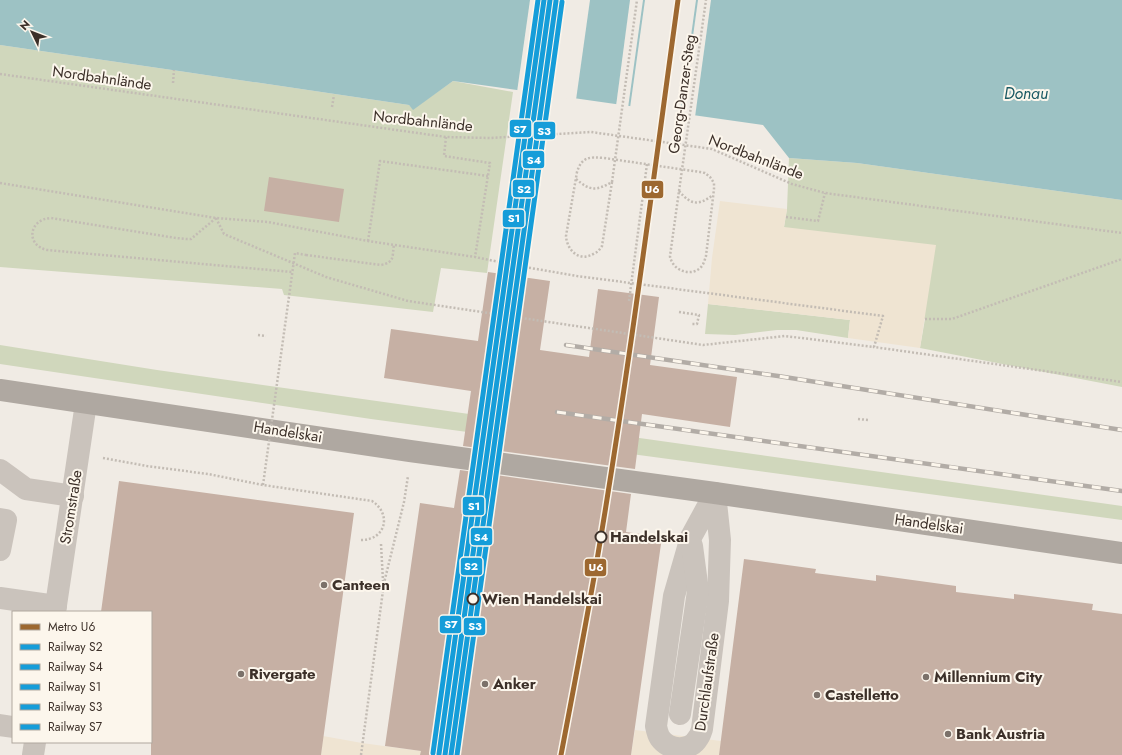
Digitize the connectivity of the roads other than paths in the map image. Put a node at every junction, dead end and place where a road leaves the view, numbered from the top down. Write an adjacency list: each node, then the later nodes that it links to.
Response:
1 (0, 390): 2 (main road, Handelskai)
2 (86, 403): 4 (main road, Handelskai); 5 (street, Stromstraße)
3 (0, 470): 5 (street)
4 (715, 493): 7 (street, Durchlaufstraße); 8 (street, Durchlaufstraße); 10 (main road, Handelskai)
5 (72, 496): 13 (street, Stromstraße)
6 (0, 518): 9 (street)
7 (691, 537): 8 (street, Durchlaufstraße); 11 (street)
8 (720, 540): 11 (street)
9 (0, 550)
10 (1122, 553)
11 (698, 591): 14 (street)
12 (0, 598): 13 (street)
13 (55, 609)
14 (680, 714)
15 (0, 725): 16 (street)
16 (12, 727)
17 (35, 743): 18 (street)
18 (33, 755)

